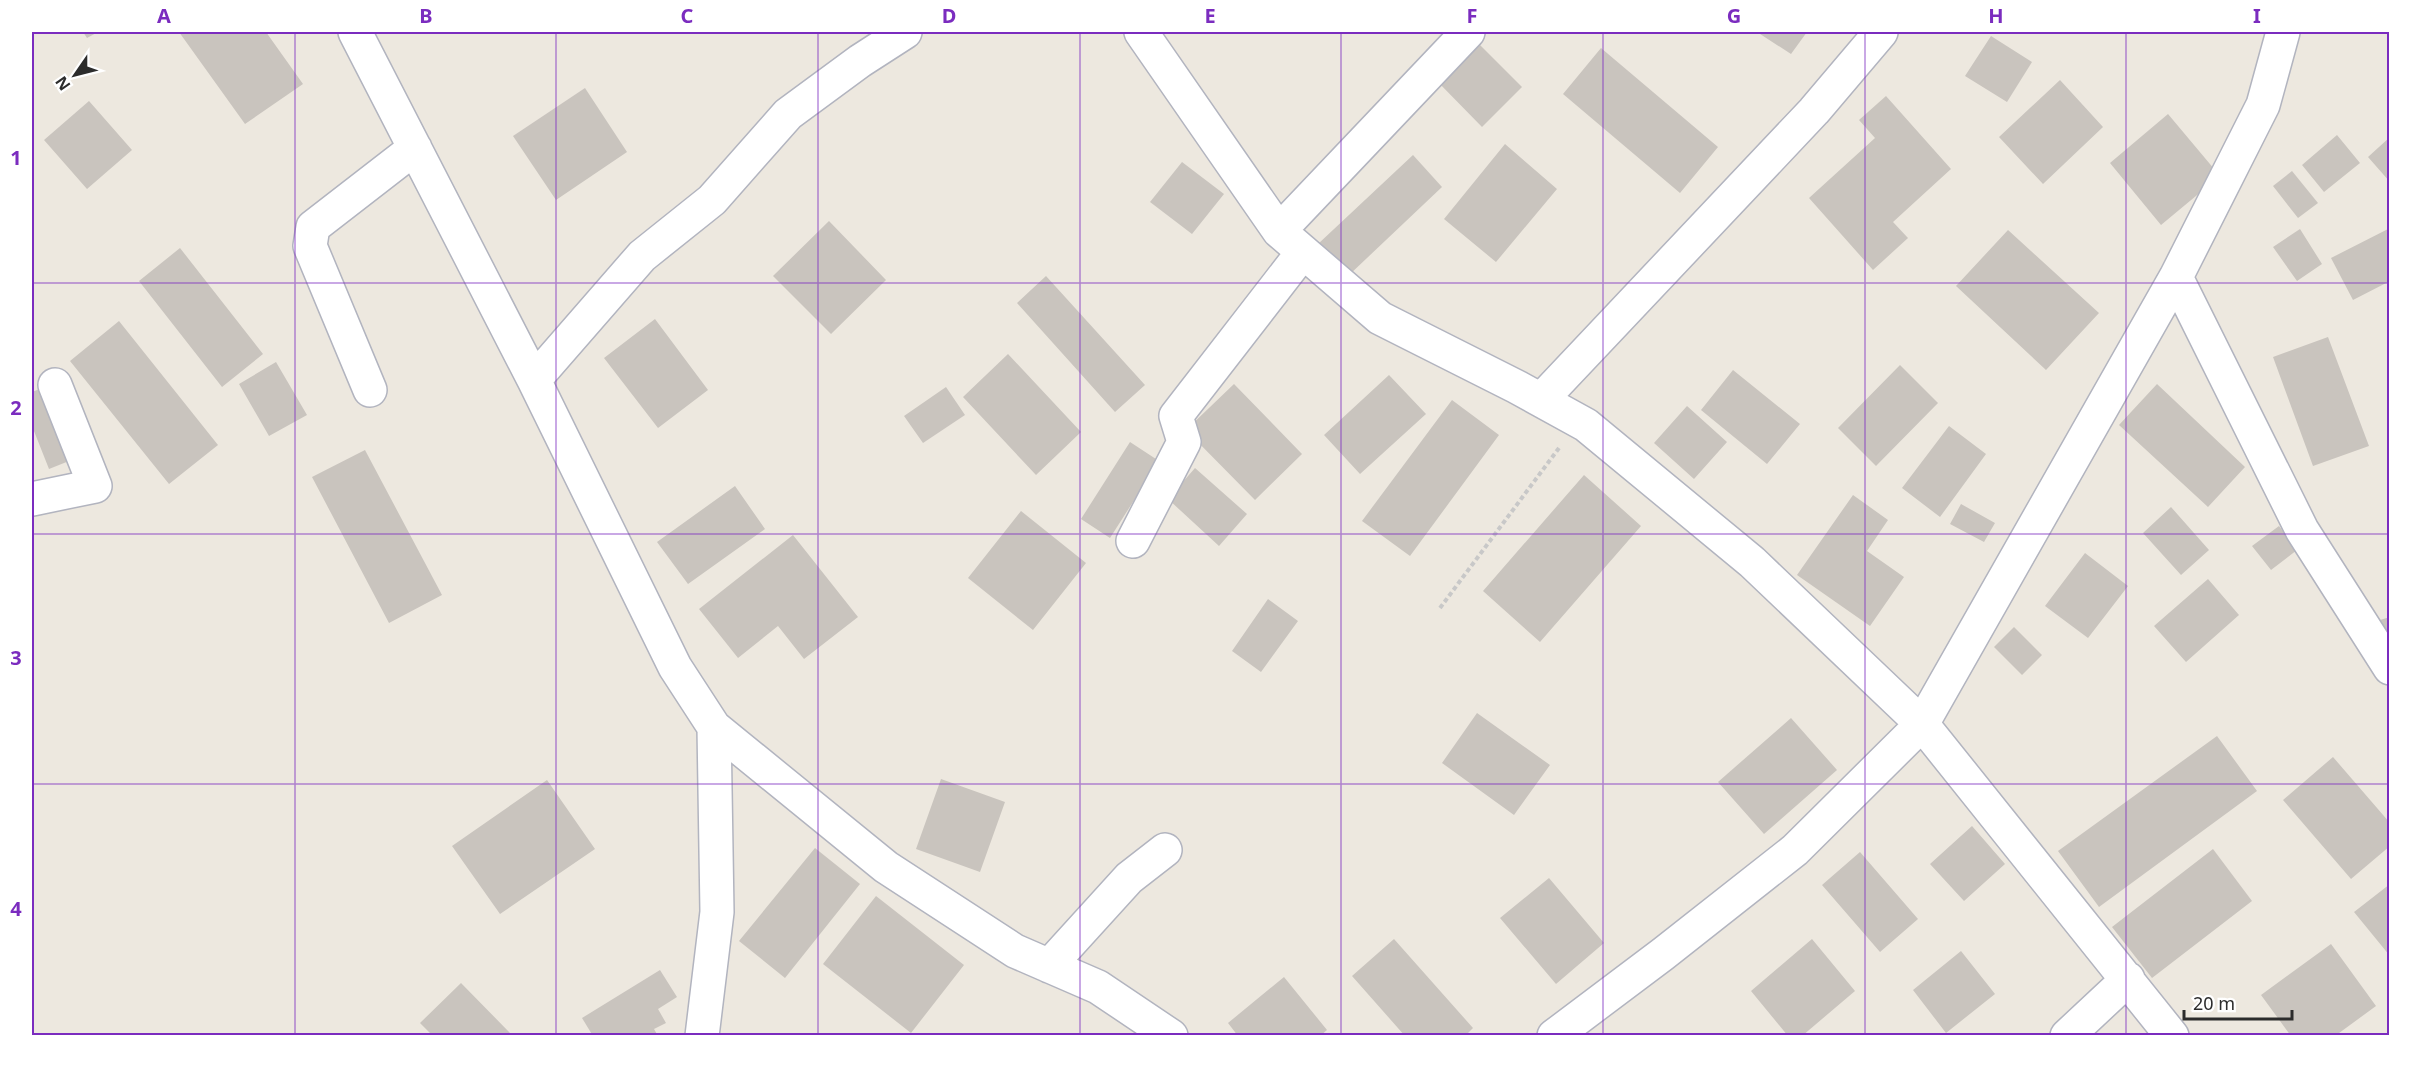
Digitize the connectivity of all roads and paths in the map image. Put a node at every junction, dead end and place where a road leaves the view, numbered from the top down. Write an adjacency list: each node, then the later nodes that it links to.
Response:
1 (905, 32): 10 (street)
2 (1141, 32): 8 (street)
3 (1468, 32): 8 (street)
4 (1881, 32): 13 (street)
5 (2283, 32): 9 (street)
6 (366, 35): 7 (street)
7 (415, 148): 10 (street); 12 (street)
8 (1291, 241): 13 (street); 16 (street)
9 (2176, 277): 18 (street); 19 (street)
10 (534, 380): 20 (street)
11 (55, 385): 15 (street)
12 (370, 390)
13 (1541, 400): 14 (street)
14 (1579, 421): 17 (path); 19 (street)
15 (32, 499)
16 (1133, 542)
17 (1440, 608)
18 (2390, 668)
19 (1922, 724): 23 (street); 26 (street)
20 (714, 727): 22 (street); 24 (street)
21 (1164, 850): 22 (street)
22 (1049, 966): 25 (street)
23 (2128, 979): 27 (street); 28 (street)
24 (702, 1035)
25 (1171, 1035)
26 (1554, 1035)
27 (2067, 1035)
28 (2172, 1035)

